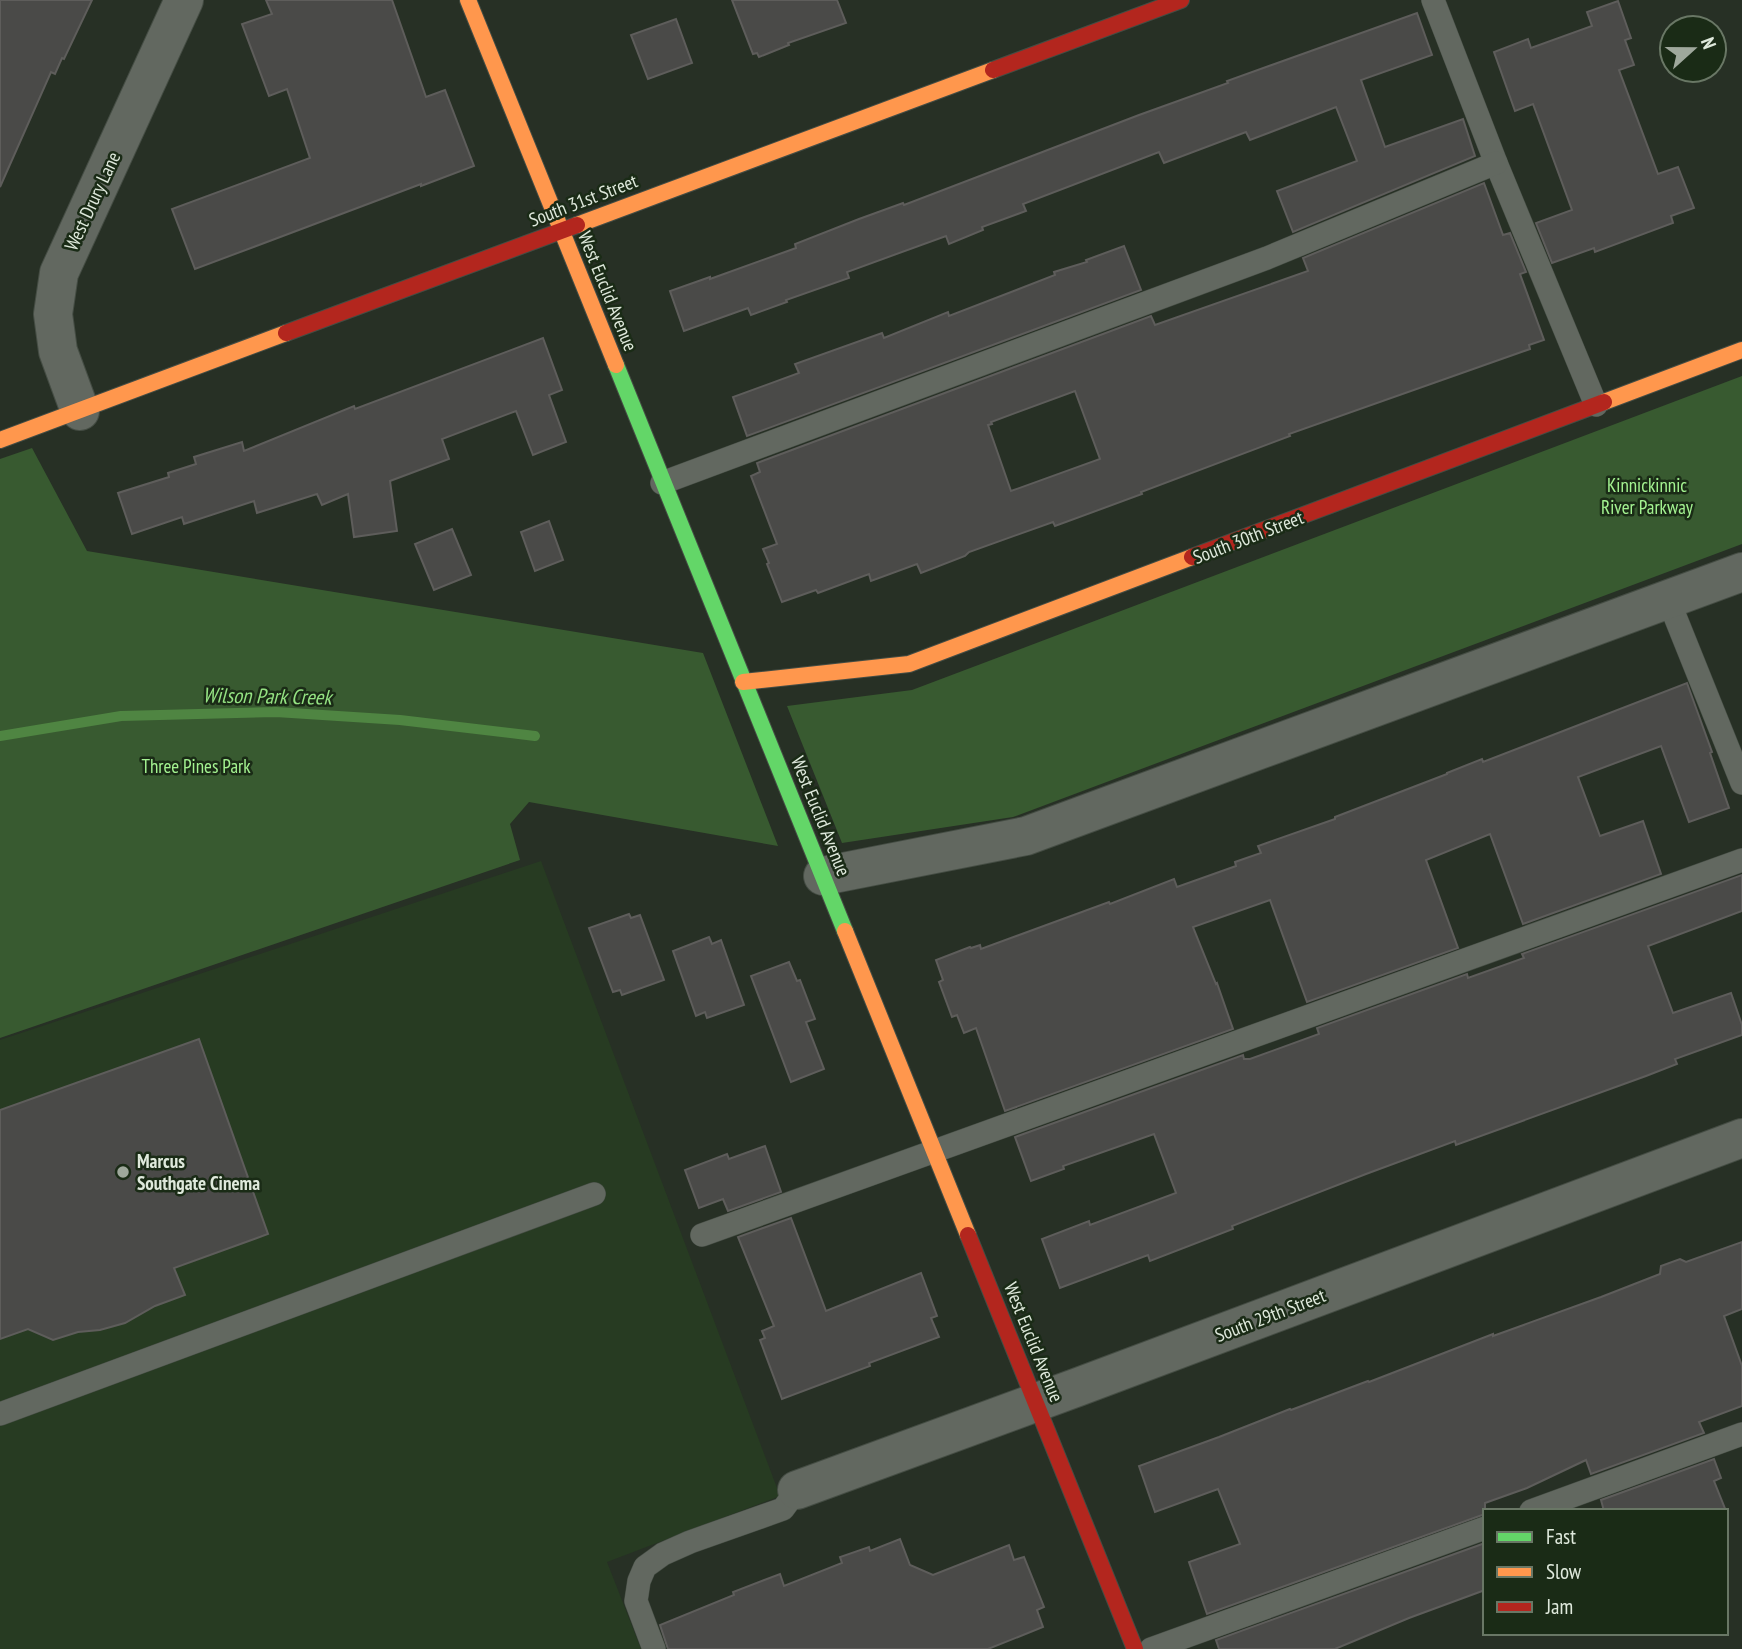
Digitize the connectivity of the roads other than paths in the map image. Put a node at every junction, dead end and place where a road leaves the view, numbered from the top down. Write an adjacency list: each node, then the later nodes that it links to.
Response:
1 (184, 0): 9 (street, West Drury Lane)
2 (468, 0): 6 (street, West Euclid Avenue)
3 (1181, 0): 6 (street, South 31st Street)
4 (1433, 0): 5 (lane)
5 (1496, 163): 8 (lane); 11 (lane)
6 (560, 230): 9 (street, South 31st Street); 11 (street, West Euclid Avenue)
7 (1742, 350): 8 (street, South 30th Street)
8 (1596, 405): 14 (street, South 30th Street)
9 (80, 411): 10 (street, South 31st Street)
10 (0, 440)
11 (663, 483): 14 (street, West Euclid Avenue)
12 (1742, 572): 13 (street)
13 (1668, 599): 15 (lane); 17 (street)
14 (743, 682): 17 (street, West Euclid Avenue)
15 (1742, 783)
16 (1742, 860): 19 (lane)
17 (822, 876): 19 (street, West Euclid Avenue)
18 (1742, 1138): 22 (street, South 29th Street)
19 (934, 1151): 21 (lane); 22 (street, West Euclid Avenue)
20 (594, 1194): 23 (lane)
21 (702, 1235)
22 (1036, 1403): 25 (street, South 29th Street); 29 (street, West Euclid Avenue)
23 (0, 1414)
24 (1742, 1434): 26 (lane)
25 (797, 1489): 28 (lane)
26 (1536, 1509)
27 (1483, 1529): 30 (lane)
28 (654, 1649)
29 (1135, 1649)
30 (1151, 1649)

